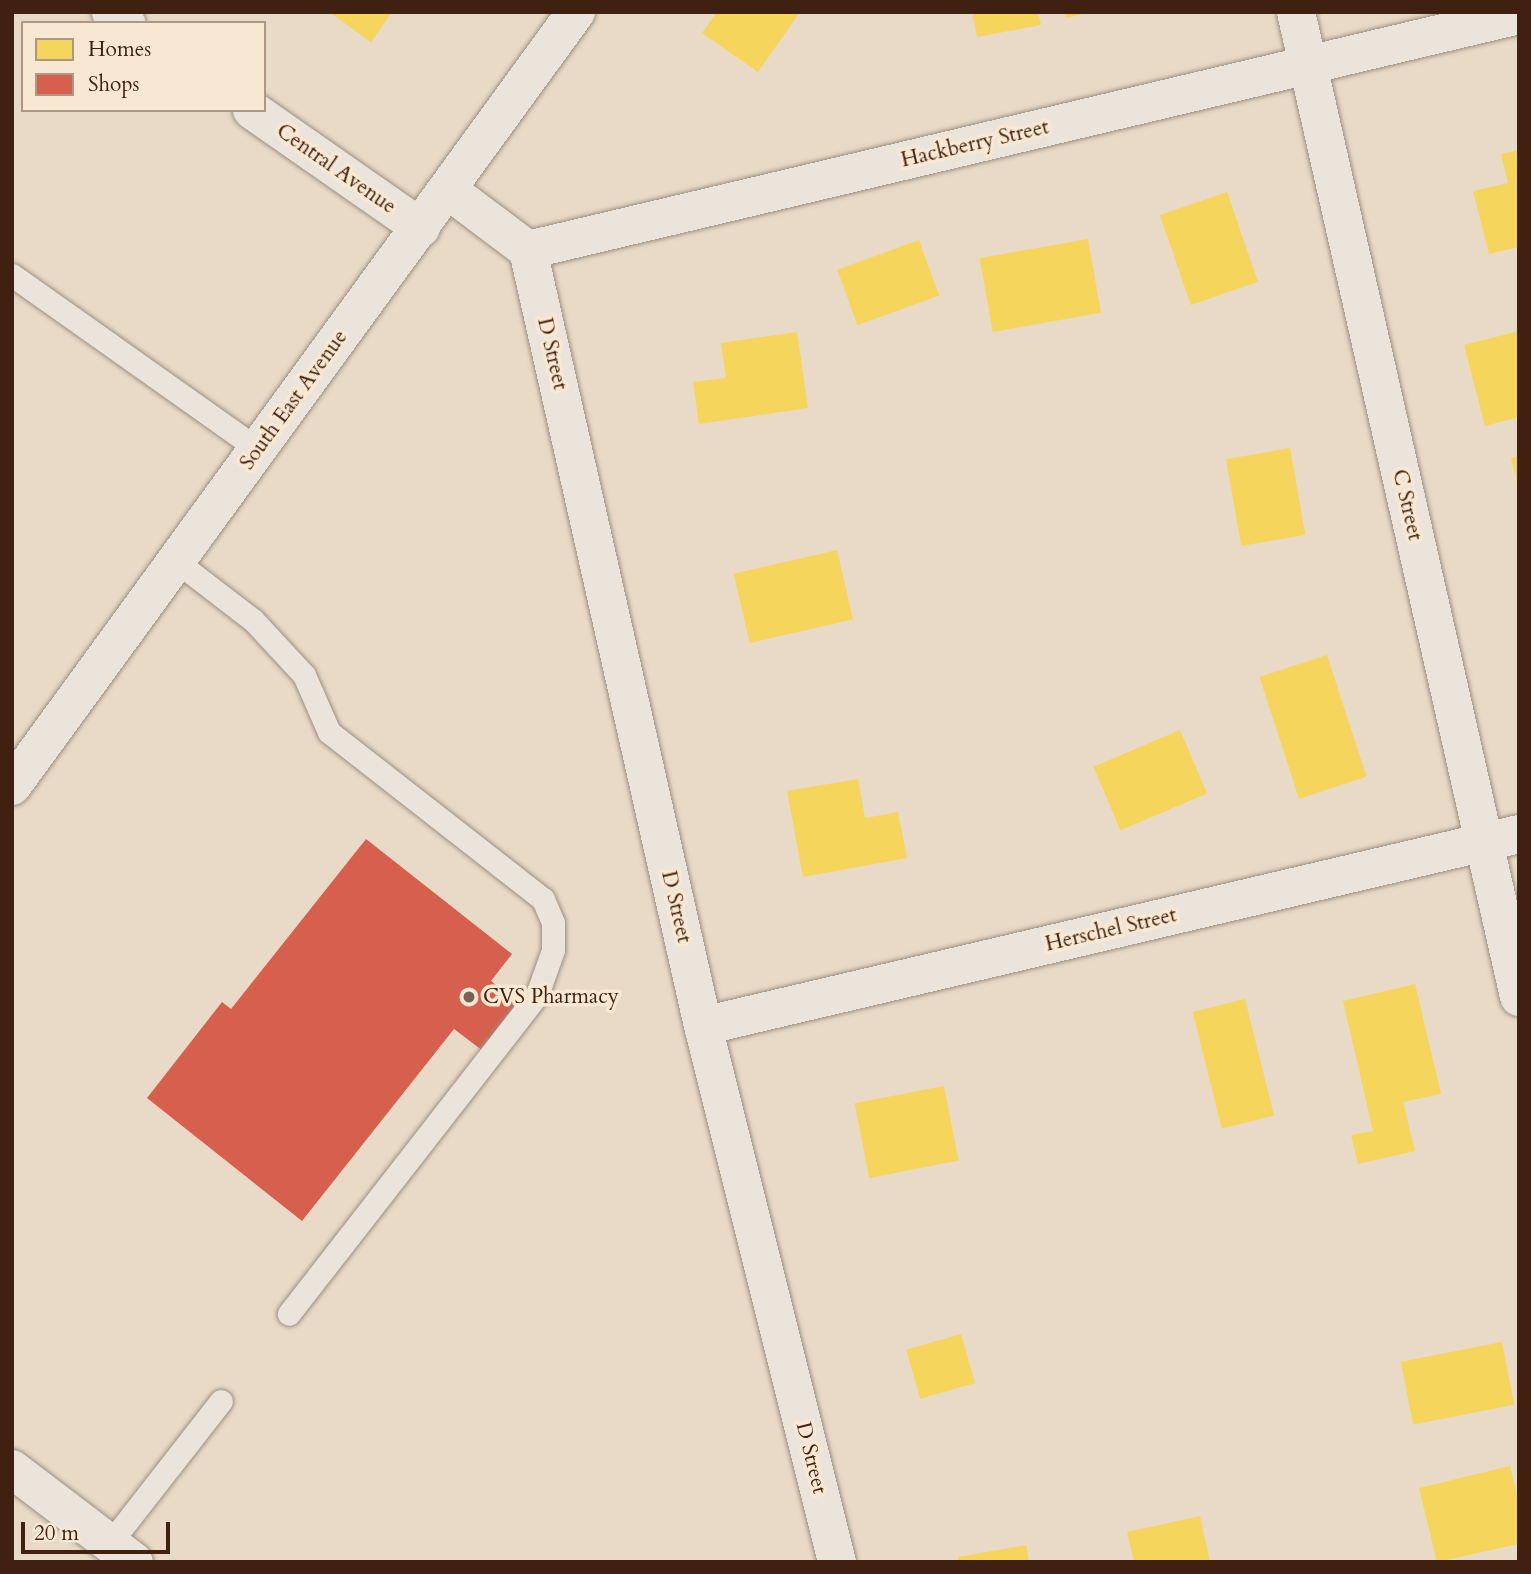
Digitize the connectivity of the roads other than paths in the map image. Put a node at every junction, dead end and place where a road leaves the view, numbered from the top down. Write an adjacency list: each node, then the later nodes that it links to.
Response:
1 (576, 12): 6 (street, South East Avenue)
2 (1296, 12): 4 (street, C Street)
3 (1519, 15): 4 (street, Hackberry Street)
4 (1306, 64): 8 (street, Hackberry Street); 13 (street, C Street)
5 (255, 112): 7 (street, Central Avenue)
6 (448, 190): 7 (street, South East Avenue); 8 (street)
7 (421, 228): 10 (street, South East Avenue)
8 (528, 250): 15 (street, D Street)
9 (12, 275): 10 (lane)
10 (258, 449): 11 (street, South East Avenue)
11 (176, 561): 12 (street, South East Avenue); 16 (lane)
12 (12, 786)
13 (1501, 838): 14 (street, C Street); 15 (street, Herschel Street)
14 (1519, 997)
15 (703, 1026): 20 (street, D Street)
16 (289, 1314)
17 (221, 1401): 19 (lane)
18 (12, 1469): 19 (street)
19 (122, 1553)
20 (837, 1562)

